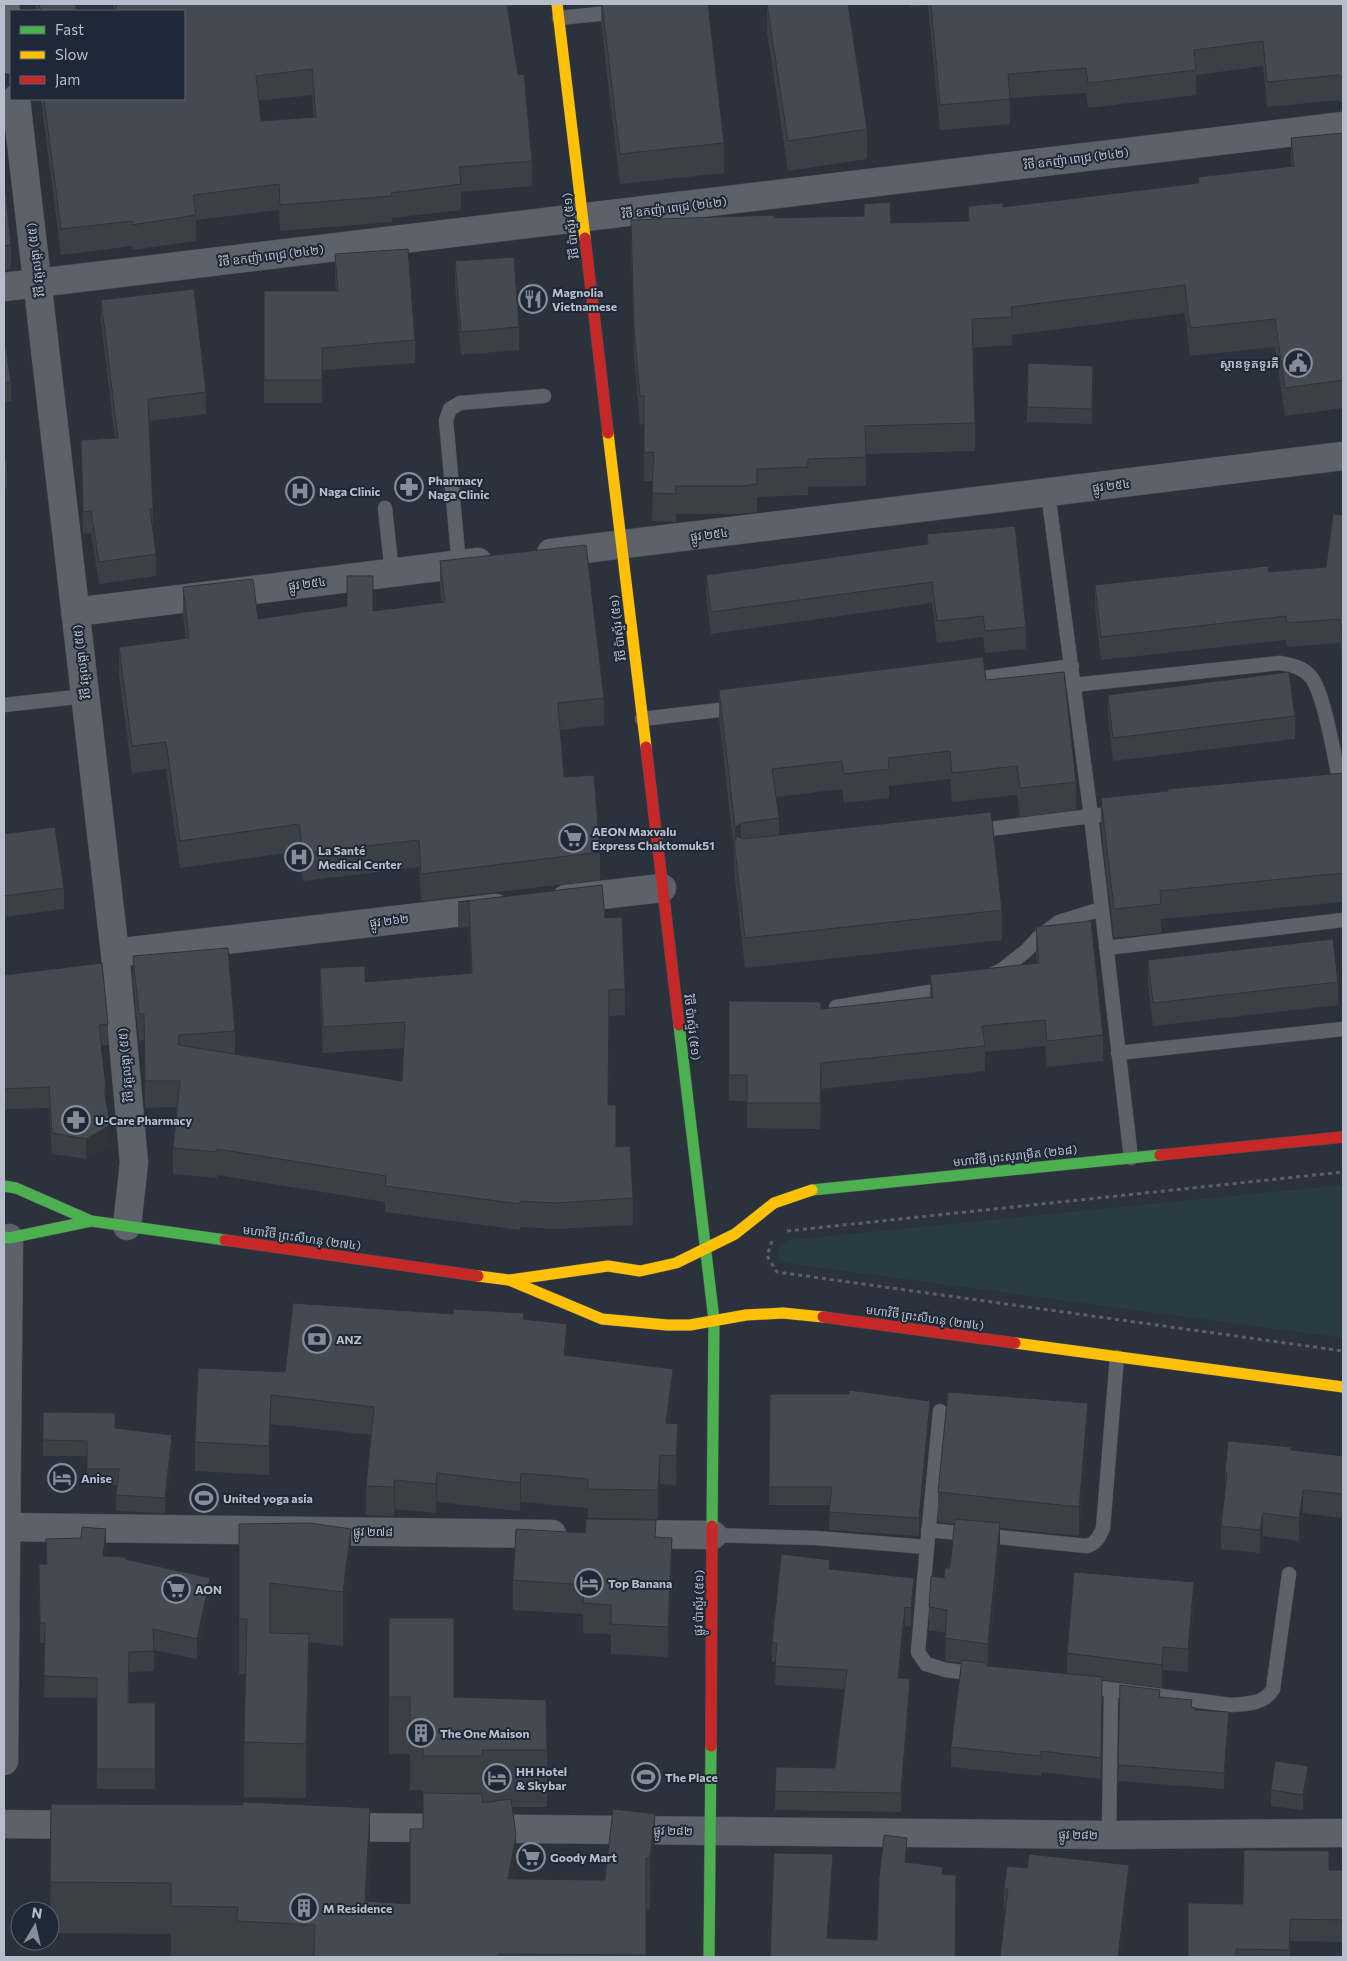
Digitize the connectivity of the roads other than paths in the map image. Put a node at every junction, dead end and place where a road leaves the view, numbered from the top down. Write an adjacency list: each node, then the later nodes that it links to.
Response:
1 (5, 4): 5 (street)
2 (611, 8): 3 (lane); 4 (lane)
3 (558, 11): 8 (main road, វិថី ប៉ាស្ទ័រ (៥១))
4 (630, 11)
5 (10, 51)
6 (16, 100): 9 (street, វិថី វត្តលង្កា (៥៥))
7 (1343, 126): 8 (street, វិថី ឧកញ៉ា ពេជ្រ (២៤២))
8 (582, 218): 9 (street, វិថី ឧកញ៉ា ពេជ្រ (២៤២)); 15 (main road, វិថី ប៉ាស្ទ័រ (៥១))
9 (37, 283): 10 (street, វិថី ឧកញ៉ា ពេជ្រ (២៤២)); 18 (street, វិថី វត្តលង្កា (៥៥))
10 (4, 287)
11 (544, 396): 16 (lane)
12 (1343, 456): 13 (street, ផ្លូវ ២៥៤)
13 (1048, 492): 15 (street, ផ្លូវ ២៥៤); 19 (lane)
14 (385, 508): 17 (lane)
15 (621, 545): 16 (street, ផ្លូវ ២៥៤); 25 (main road, វិថី ប៉ាស្ទ័រ (៥១))
16 (459, 565): 17 (street, ផ្លូវ ២៥៤)
17 (392, 573): 18 (street, ផ្លូវ ២៥៤)
18 (75, 612): 22 (street, វិថី វត្តលង្កា (៥៥))
19 (1072, 666): 20 (lane); 21 (lane)
20 (956, 681)
21 (1073, 685): 26 (lane); 28 (lane)
22 (85, 696): 23 (lane); 34 (street, វិថី វត្តលង្កា (៥៥))
23 (4, 705)
24 (753, 706): 25 (lane)
25 (642, 719): 30 (main road, វិថី ប៉ាស្ទ័រ (៥១))
26 (1338, 787)
27 (1110, 814): 28 (lane)
28 (1091, 816): 29 (lane); 31 (lane)
29 (965, 832)
30 (662, 888): 34 (street, ផ្លូវ ២៦២); 46 (main road, វិថី ប៉ាស្ទ័រ (៥១))
31 (1101, 909): 33 (lane); 35 (lane)
32 (1343, 920): 33 (lane)
33 (1106, 948): 39 (lane)
34 (115, 953): 44 (street, វិថី វត្តលង្កា (៥៥))
35 (980, 981)
36 (963, 986): 37 (lane)
37 (836, 1007)
38 (1343, 1029): 39 (lane)
39 (1118, 1053): 41 (lane)
40 (1343, 1137): 41 (main road, មហាវិថី ព្រះសុរាម្រឹត (២៦៨))
41 (1131, 1158): 46 (main road, មហាវិថី ព្រះសុរាម្រឹត (២៦៨))
42 (4, 1186): 43 (main road, មហាវិថី ព្រះសីហនុ (២៧៤))
43 (91, 1221): 44 (main road, មហាវិថី ព្រះសីហនុ (២៧៤)); 45 (main road, មហាវិថី ព្រះសីហនុ (២៧៤))
44 (127, 1226): 47 (main road, មហាវិថី ព្រះសីហនុ (២៧៤))
45 (6, 1238): 52 (street)
46 (707, 1249): 47 (main road, មហាវិថី ព្រះសីហនុ (២៧៤)); 48 (main road, ផ្លូវ ប៉ាស្ទ័រ (៥១))
47 (509, 1280): 48 (main road, មហាវិថី ព្រះសីហនុ (២៧៤))
48 (714, 1320): 49 (main road, មហាវិថី ព្រះសីហនុ (២៧៤)); 54 (main road, ផ្លូវ ប៉ាស្ទ័រ (៥១))
49 (1117, 1357): 50 (main road, មហាវិថី ព្រះសីហនុ (២៧៤)); 53 (lane)
50 (1343, 1387)
51 (940, 1411): 53 (lane)
52 (5, 1527): 54 (street, ផ្លូវ ២៧៨); 60 (street)
53 (928, 1530): 55 (lane)
54 (713, 1535): 55 (lane); 65 (main road, ផ្លូវ ប៉ាស្ទ័រ (៥១))
55 (927, 1547): 57 (lane)
56 (1289, 1574): 59 (lane)
57 (995, 1676)
58 (1072, 1685): 59 (lane)
59 (1111, 1689): 67 (lane)
60 (4, 1721): 61 (street)
61 (4, 1761)
62 (4, 1824): 63 (street)
63 (113, 1825)
64 (312, 1827): 65 (street, ផ្លូវ ២៨២)
65 (710, 1830): 67 (street, ផ្លូវ ២៨២); 68 (main road, ផ្លូវ ប៉ាស្ទ័រ (៥១))
66 (1343, 1833): 67 (street, ផ្លូវ ២៨២)
67 (1109, 1834)
68 (709, 1957)

